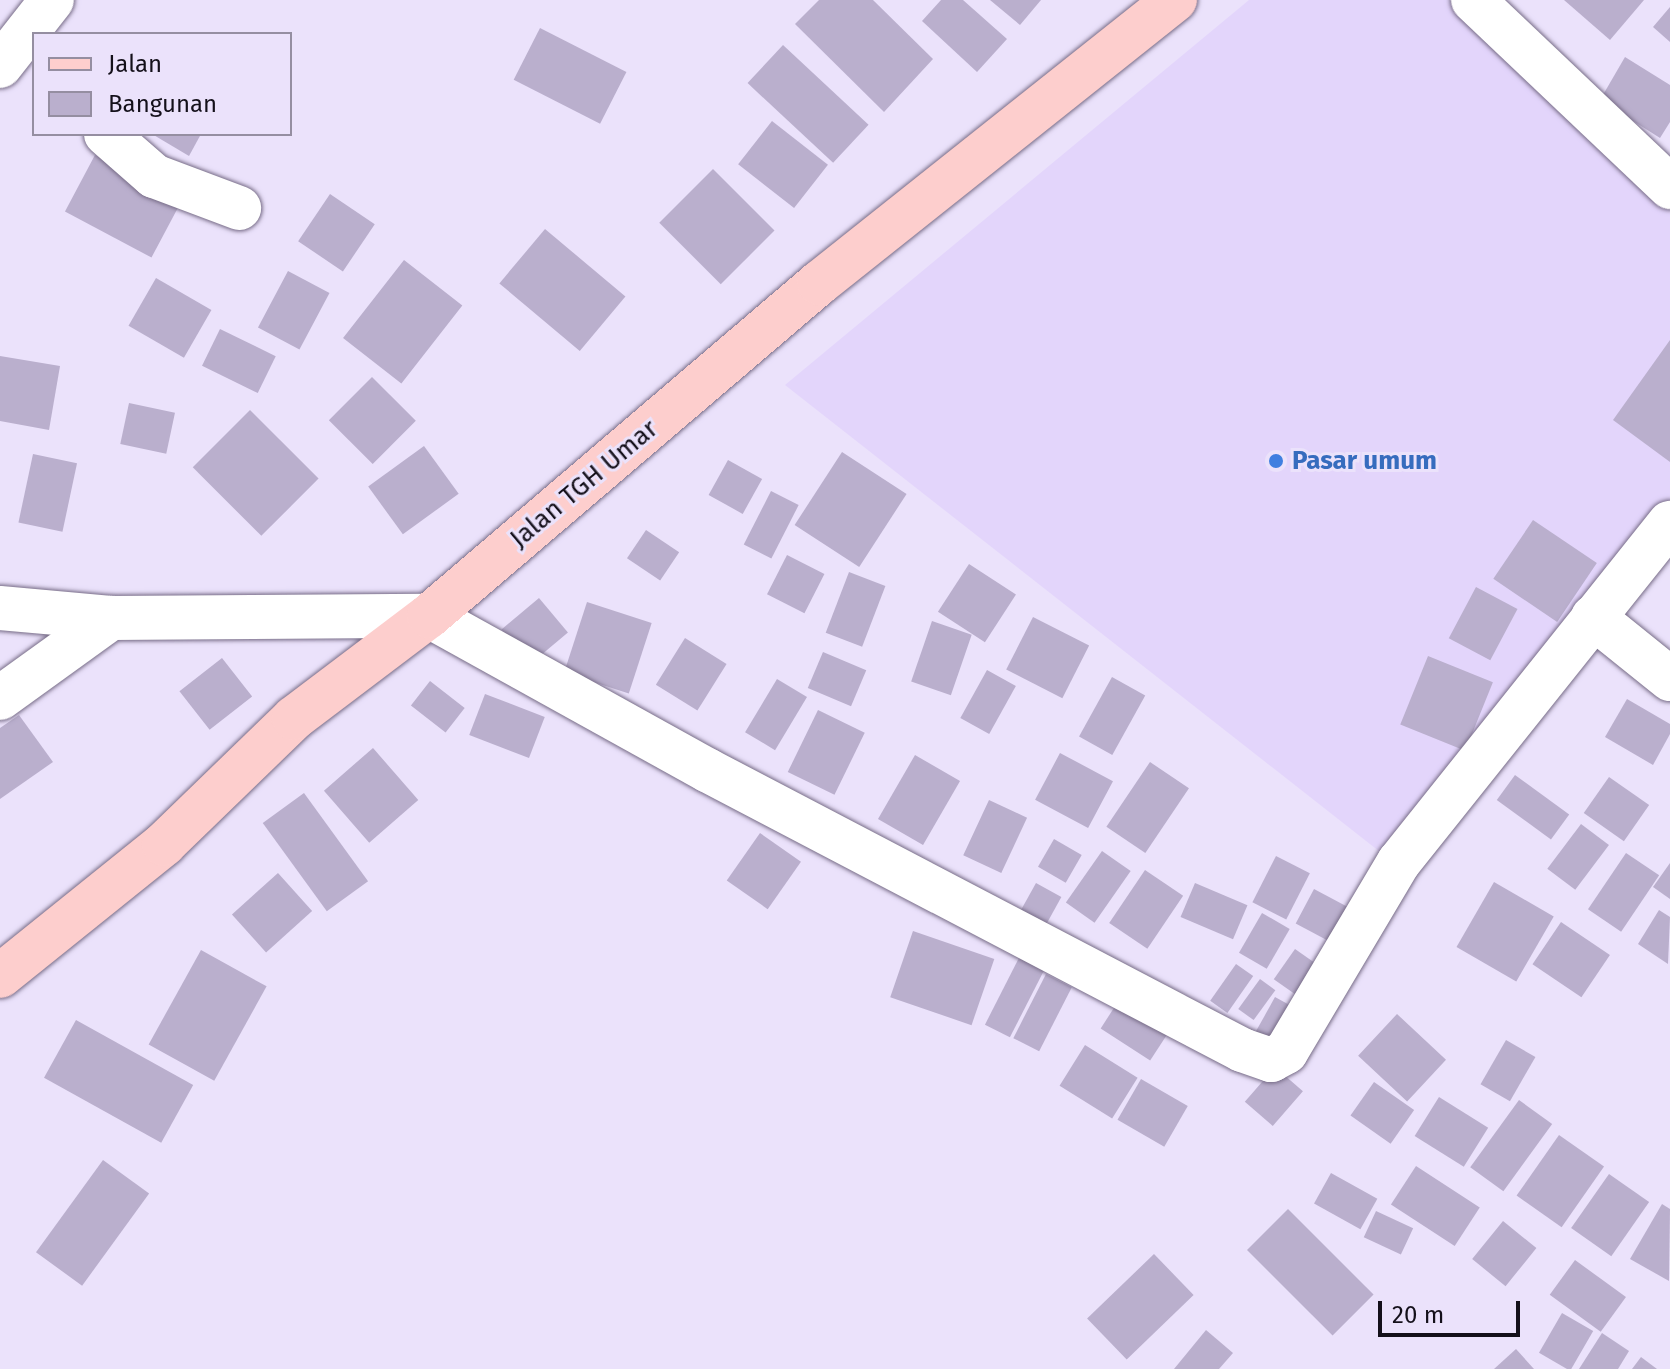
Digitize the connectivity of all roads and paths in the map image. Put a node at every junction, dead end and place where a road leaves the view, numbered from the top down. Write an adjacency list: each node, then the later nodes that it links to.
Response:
1 (52, 0): 4 (street)
2 (1175, 0): 12 (main road, Jalan TGH Umar)
3 (1473, 0): 8 (street)
4 (34, 32)
5 (32, 35): 6 (street)
6 (15, 64)
7 (108, 136): 9 (street)
8 (1670, 187)
9 (239, 208)
10 (1670, 523): 13 (street)
11 (0, 608): 14 (street)
12 (429, 616): 13 (street); 14 (street); 17 (main road, Jalan TGH Umar)
13 (1593, 617): 15 (street)
14 (111, 618): 16 (street)
15 (1670, 679)
16 (0, 698)
17 (0, 976)

